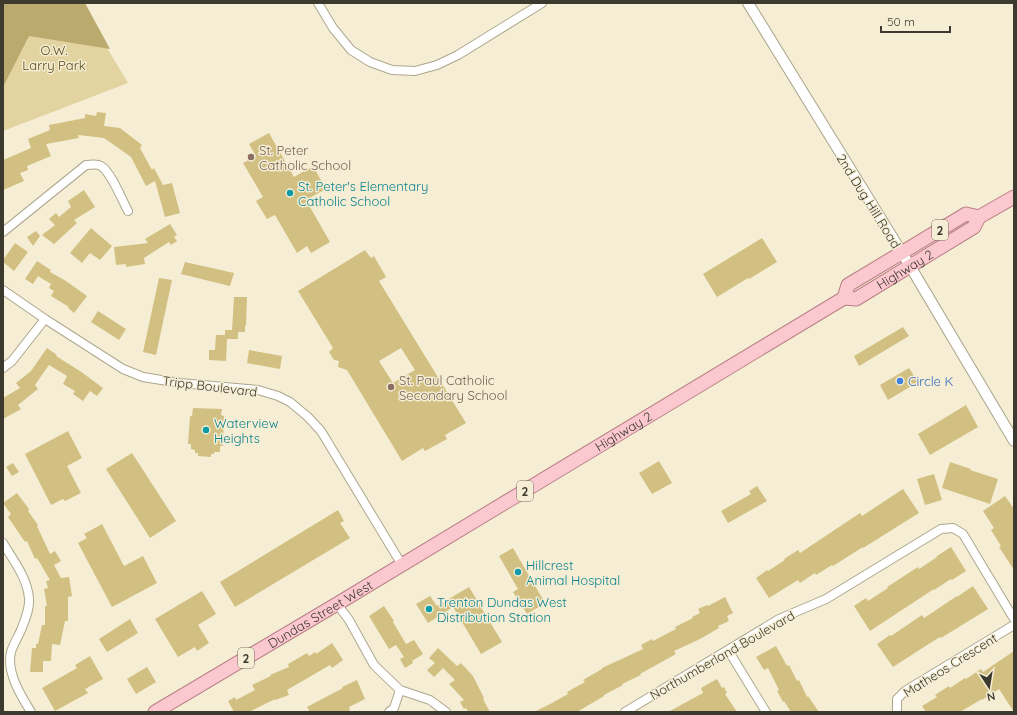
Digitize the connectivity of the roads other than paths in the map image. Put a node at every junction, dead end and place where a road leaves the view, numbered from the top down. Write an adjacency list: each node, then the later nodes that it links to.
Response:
1 (318, 3): 2 (street)
2 (542, 3)
3 (748, 3): 8 (street, 2nd Dug Hill Road)
4 (1014, 196): 6 (main road, Highway 2 / 2)
5 (128, 210): 7 (street)
6 (979, 217): 8 (main road, Highway 2 / 2); 9 (main road, Highway 2 / 2)
7 (3, 232)
8 (902, 253): 9 (street, 2nd Dug Hill Road); 11 (main road, Highway 2 / 2)
9 (910, 266): 11 (main road, Highway 2 / 2); 14 (street, 2nd Dug Hill Road)
10 (3, 290): 12 (street, Tripp Boulevard)
11 (844, 298): 16 (main road, Highway 2 / 2)
12 (44, 319): 13 (street); 16 (street, Tripp Boulevard)
13 (3, 368)
14 (1014, 441)
15 (3, 542): 22 (street)
16 (402, 565): 17 (main road, Dundas Street West / 2)
17 (337, 604): 21 (street); 23 (main road, Dundas Street West / 2)
18 (1014, 619): 20 (street, Northumberland Boulevard)
19 (1014, 625): 28 (street, Matheos Crescent)
20 (728, 650): 26 (street, Northumberland Boulevard); 27 (street)
21 (400, 690): 24 (street); 25 (street)
22 (31, 712)
23 (155, 712)
24 (389, 712)
25 (446, 712)
26 (625, 712)
27 (766, 712)
28 (896, 712)

